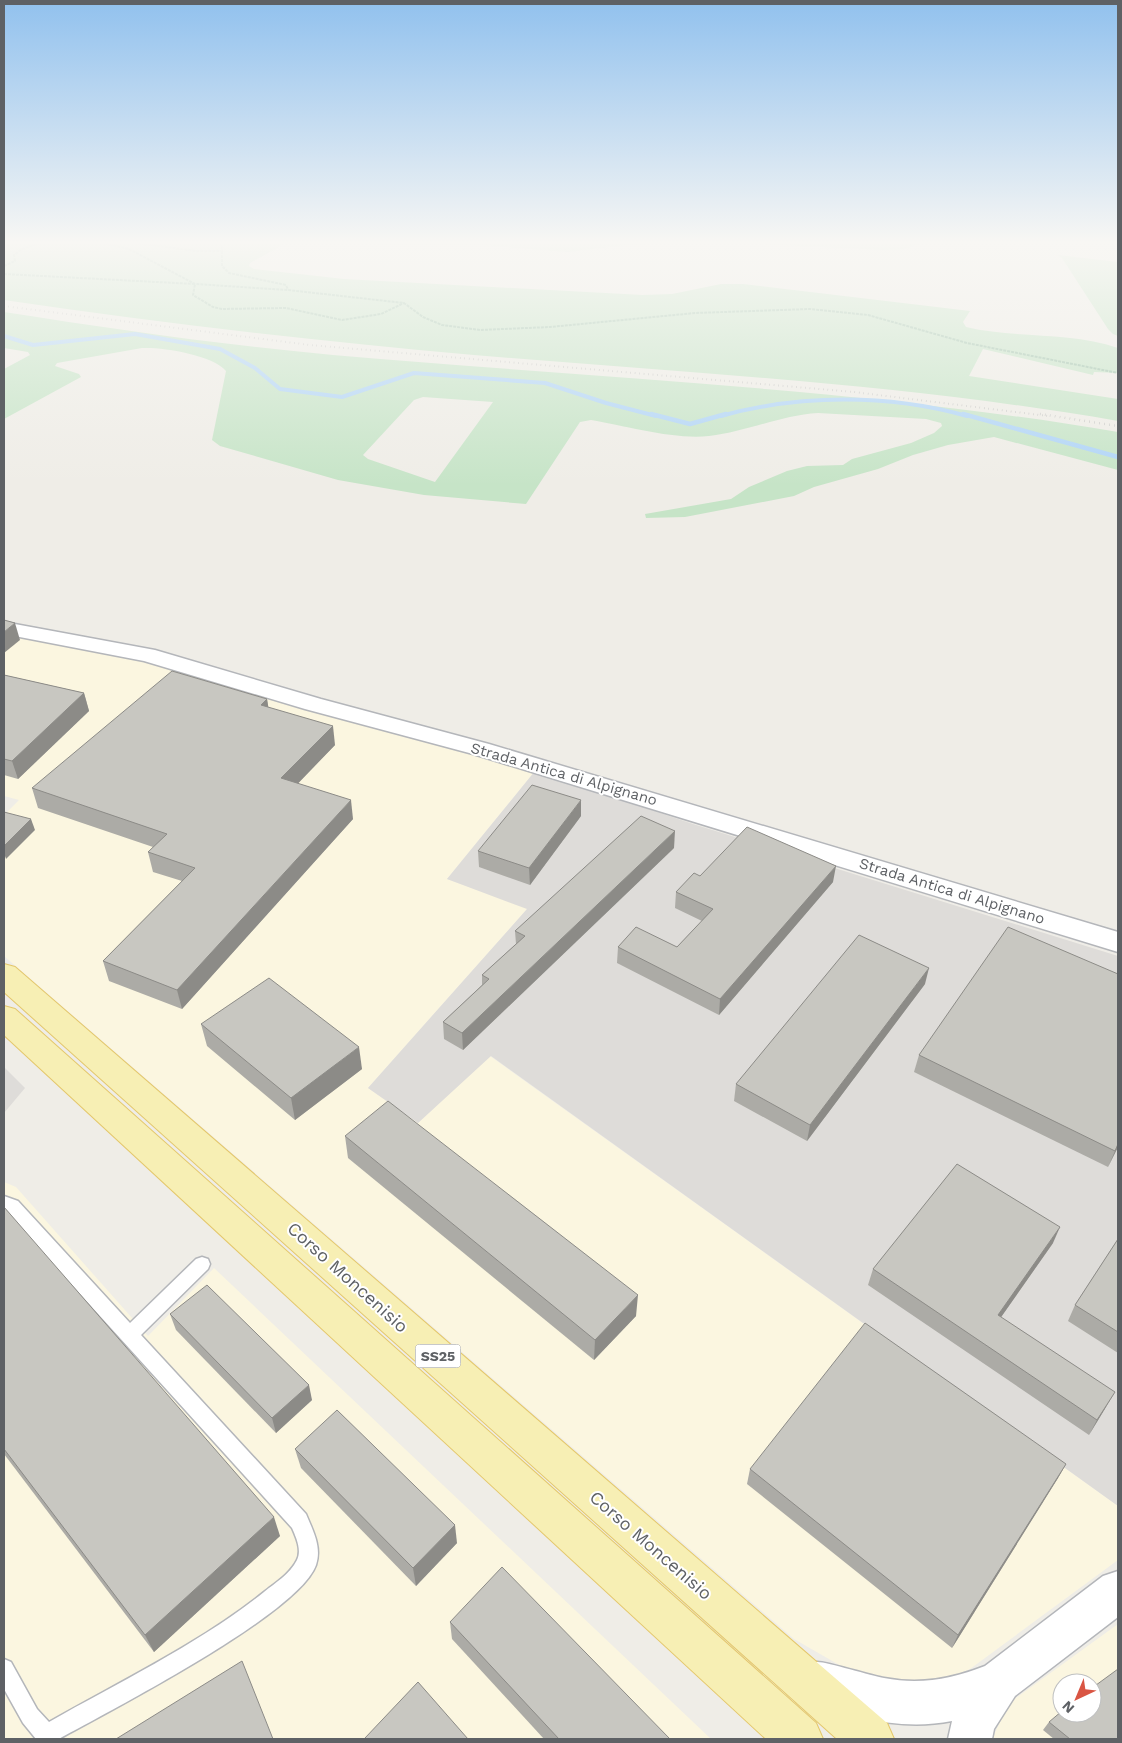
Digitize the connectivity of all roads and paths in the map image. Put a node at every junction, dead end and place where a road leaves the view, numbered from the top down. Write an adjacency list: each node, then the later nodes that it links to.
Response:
1 (436, 322): 2 (path)
2 (599, 322)
3 (893, 322): 4 (path)
4 (1118, 373)
5 (4, 628): 6 (street, Strada Antica di Alpignano)
6 (1118, 942)
7 (4, 974): 14 (main road, Corso Moncenisio / SS25)
8 (4, 1017): 16 (main road, SS25)
9 (4, 1202): 11 (lane)
10 (202, 1264): 11 (lane)
11 (130, 1335): 17 (lane)
12 (1118, 1592): 15 (street)
13 (4, 1669): 17 (lane)
14 (801, 1677): 15 (street); 19 (main road, Corso Moncenisio / SS25)
15 (1000, 1681): 20 (street)
16 (769, 1722): 18 (main road, SS25)
17 (46, 1737)
18 (800, 1739)
19 (871, 1739)
20 (970, 1739)

